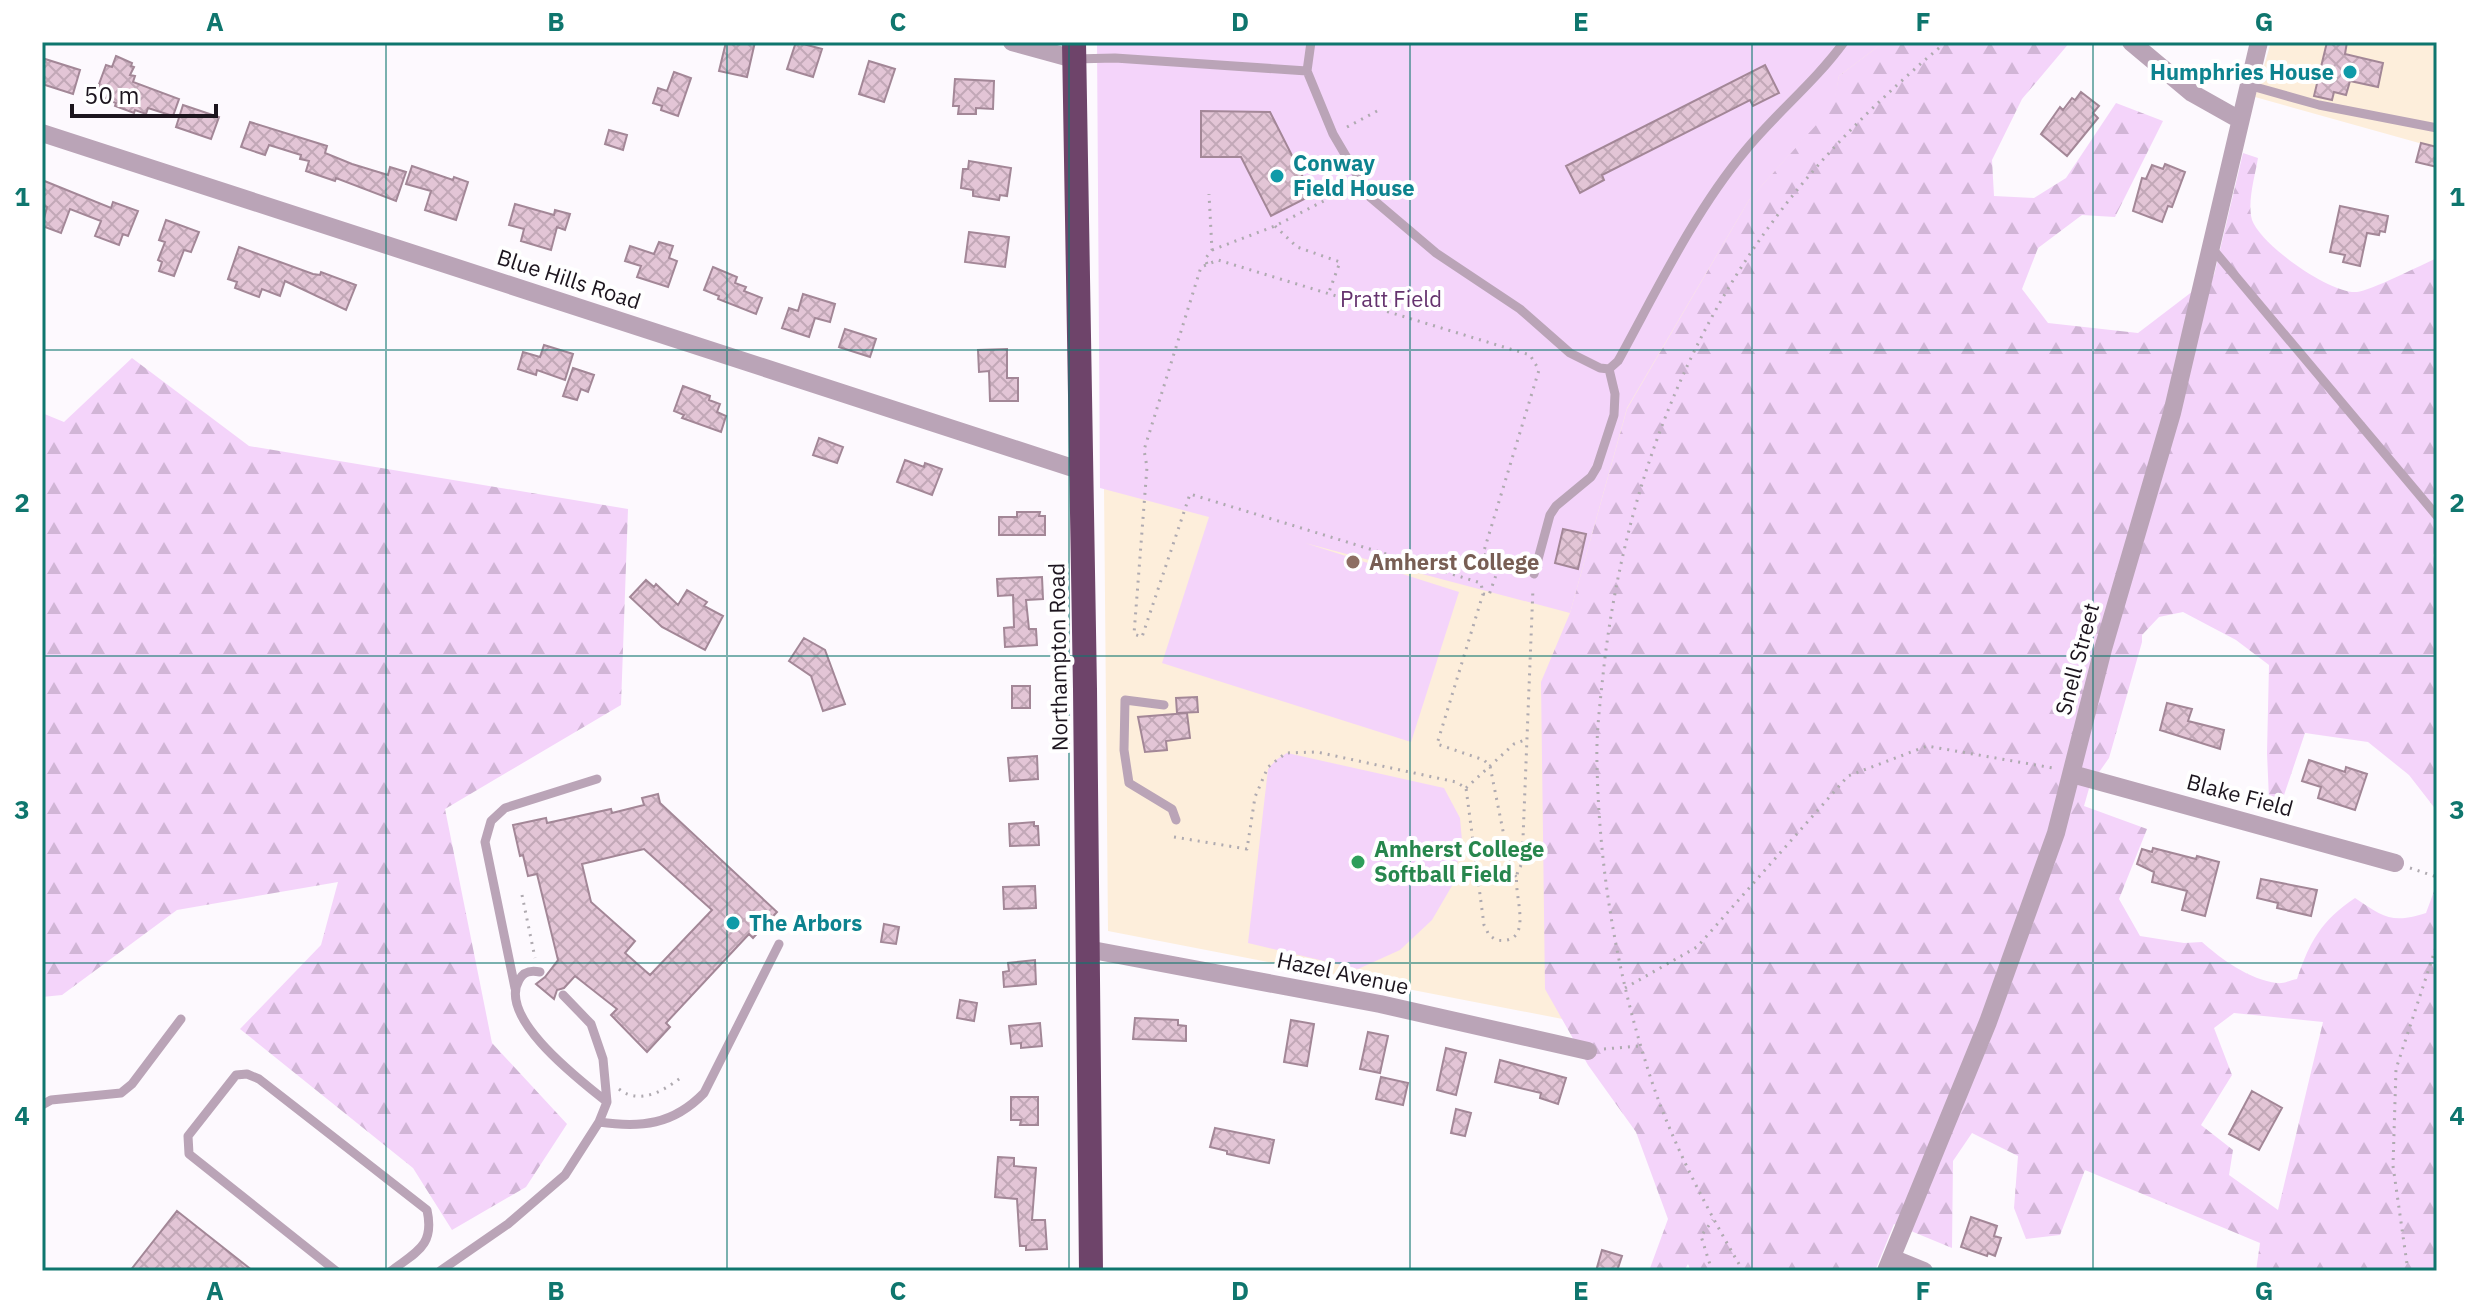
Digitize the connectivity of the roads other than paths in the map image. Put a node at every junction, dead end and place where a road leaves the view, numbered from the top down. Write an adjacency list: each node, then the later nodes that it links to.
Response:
1 (1012, 42): 6 (street)
2 (1311, 42): 7 (lane)
3 (1844, 42): 13 (lane)
4 (2131, 42): 9 (street)
5 (2259, 42): 8 (street, Snell Street)
6 (1074, 50): 7 (lane); 14 (highway, Northampton Road)
7 (1307, 71): 13 (lane)
8 (2248, 85): 9 (street, Snell Street); 10 (lane)
9 (2240, 120): 12 (street, Snell Street)
10 (2437, 128)
11 (42, 133): 14 (street, Blue Hills Road)
12 (2211, 247): 15 (lane); 18 (street, Snell Street)
13 (1609, 369): 16 (lane)
14 (1082, 471): 23 (highway, Northampton Road)
15 (2437, 516)
16 (1534, 574)
17 (1164, 705): 20 (lane)
18 (2072, 773): 21 (street, Blake Field); 32 (street, Snell Street)
19 (597, 779): 25 (lane)
20 (1176, 820)
21 (2395, 863)
22 (779, 944): 31 (lane)
23 (1087, 949): 28 (street, Hazel Avenue); 36 (highway, Northampton Road)
24 (538, 968): 25 (lane)
25 (515, 988): 29 (lane)
26 (563, 995): 29 (lane)
27 (181, 1019): 30 (lane)
28 (1588, 1051)
29 (607, 1102): 31 (lane)
30 (42, 1105)
31 (599, 1122): 35 (lane)
32 (1889, 1264): 37 (street)
33 (336, 1271): 34 (lane)
34 (391, 1271)
35 (440, 1271)
36 (1091, 1271)
37 (1924, 1271)

